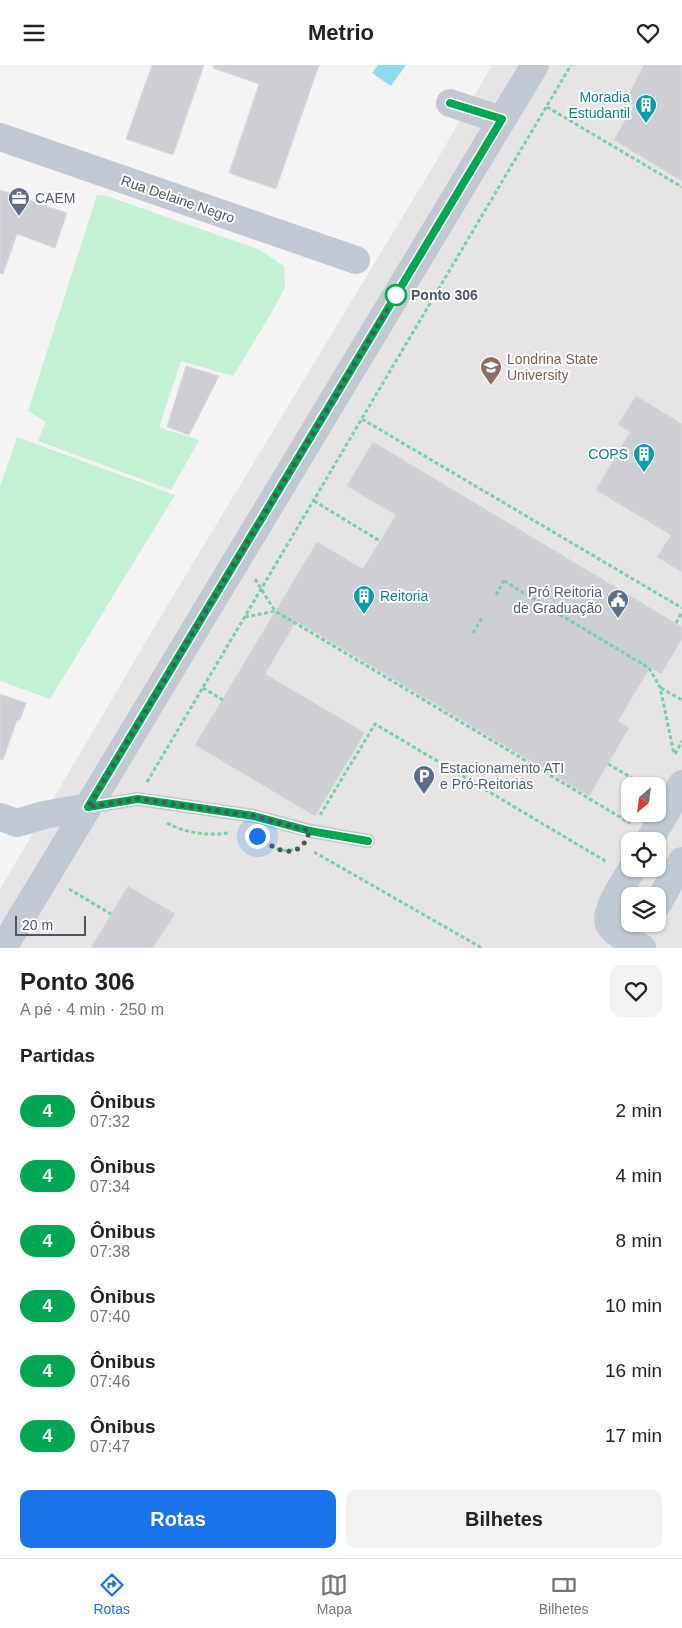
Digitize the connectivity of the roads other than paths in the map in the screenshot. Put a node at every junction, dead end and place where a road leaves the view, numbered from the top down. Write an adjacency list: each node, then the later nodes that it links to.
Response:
1 (535, 65): 3 (street)
2 (450, 103): 3 (street)
3 (502, 119): 7 (street)
4 (0, 137): 5 (street, Rua Delaine Negro)
5 (356, 260)
6 (682, 785): 9 (street)
7 (88, 807): 8 (street); 10 (lane); 15 (street)
8 (8, 820)
9 (654, 832)
10 (368, 841)
11 (682, 861): 13 (street)
12 (628, 877): 14 (street)
13 (666, 889)
14 (641, 938)
15 (3, 948)

